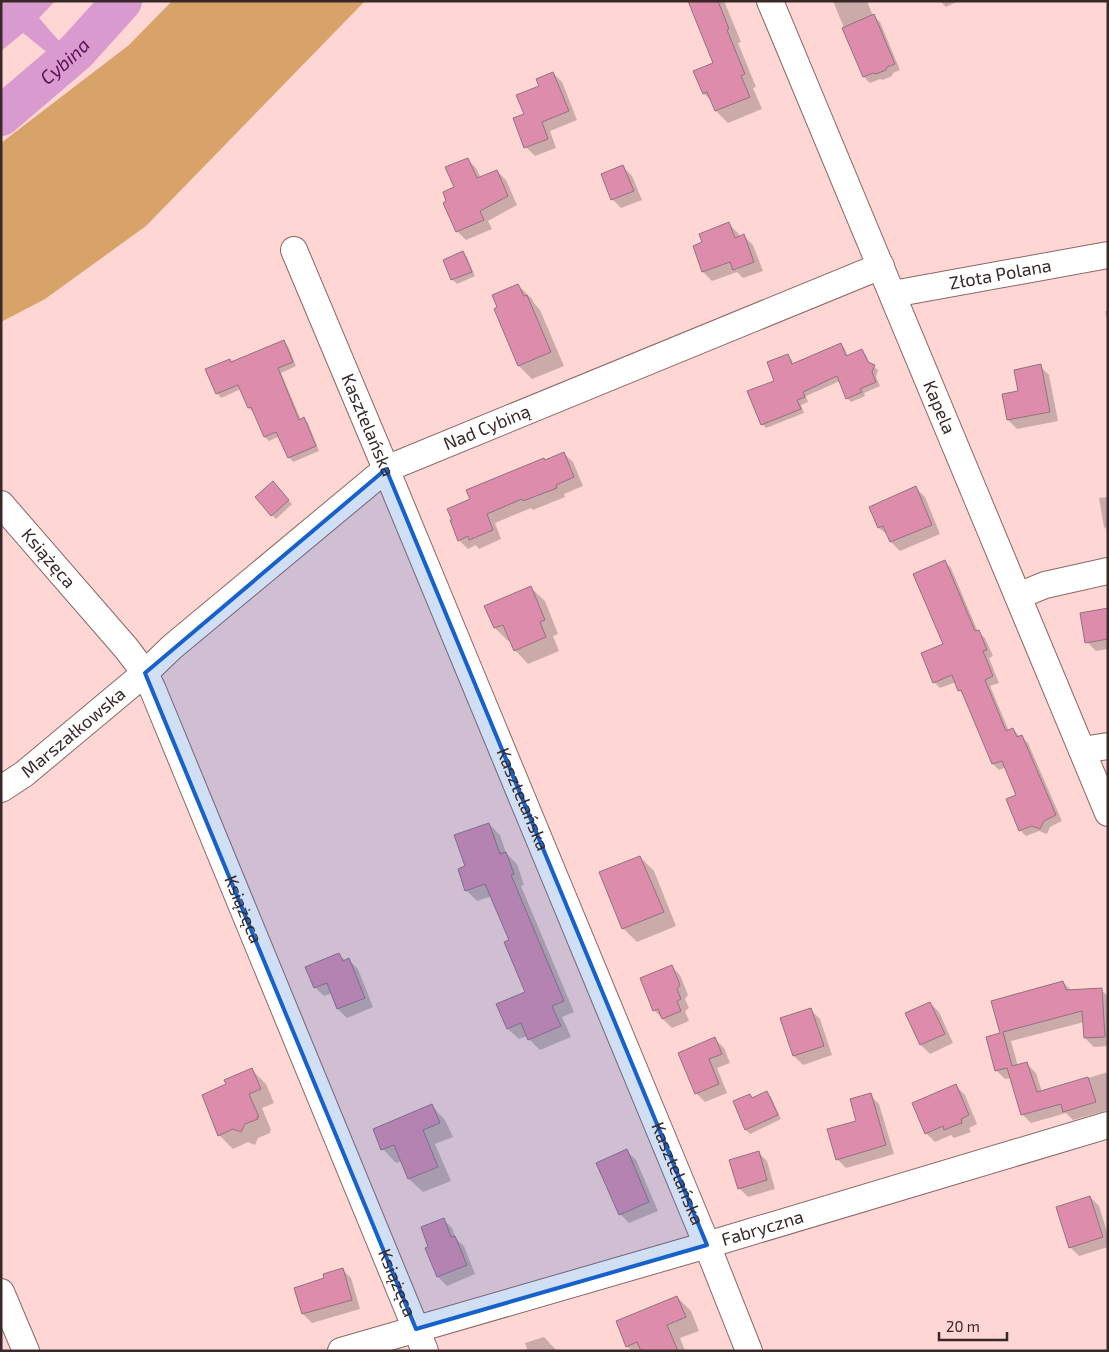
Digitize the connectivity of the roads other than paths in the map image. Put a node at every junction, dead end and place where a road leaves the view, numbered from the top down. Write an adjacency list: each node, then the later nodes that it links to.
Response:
1 (770, 1): 4 (street, Kapela)
2 (294, 250): 6 (street, Kasztelańska)
3 (1108, 255): 5 (street, Złota Polana)
4 (881, 266): 5 (street, Kapela); 6 (street, Nad Cybiną)
5 (892, 294): 9 (street, Kapela)
6 (386, 469): 10 (street, Nad Cybiną); 16 (street, Kasztelańska)
7 (1, 504): 10 (street, Książęca)
8 (1108, 570): 9 (street)
9 (1018, 596): 12 (street, Kapela)
10 (145, 673): 13 (street, Marszałkowska); 18 (street, Książęca)
11 (1108, 746): 12 (street)
12 (1082, 750): 14 (street, Kapela)
13 (1, 789)
14 (1108, 813)
15 (1108, 1125): 16 (street, Fabryczna)
16 (707, 1245): 18 (street, Fabryczna); 21 (street, Kasztelańska)
17 (1, 1292): 19 (street)
18 (420, 1340): 20 (street, Fabryczna)
19 (26, 1351)
20 (341, 1351)
21 (749, 1351)

